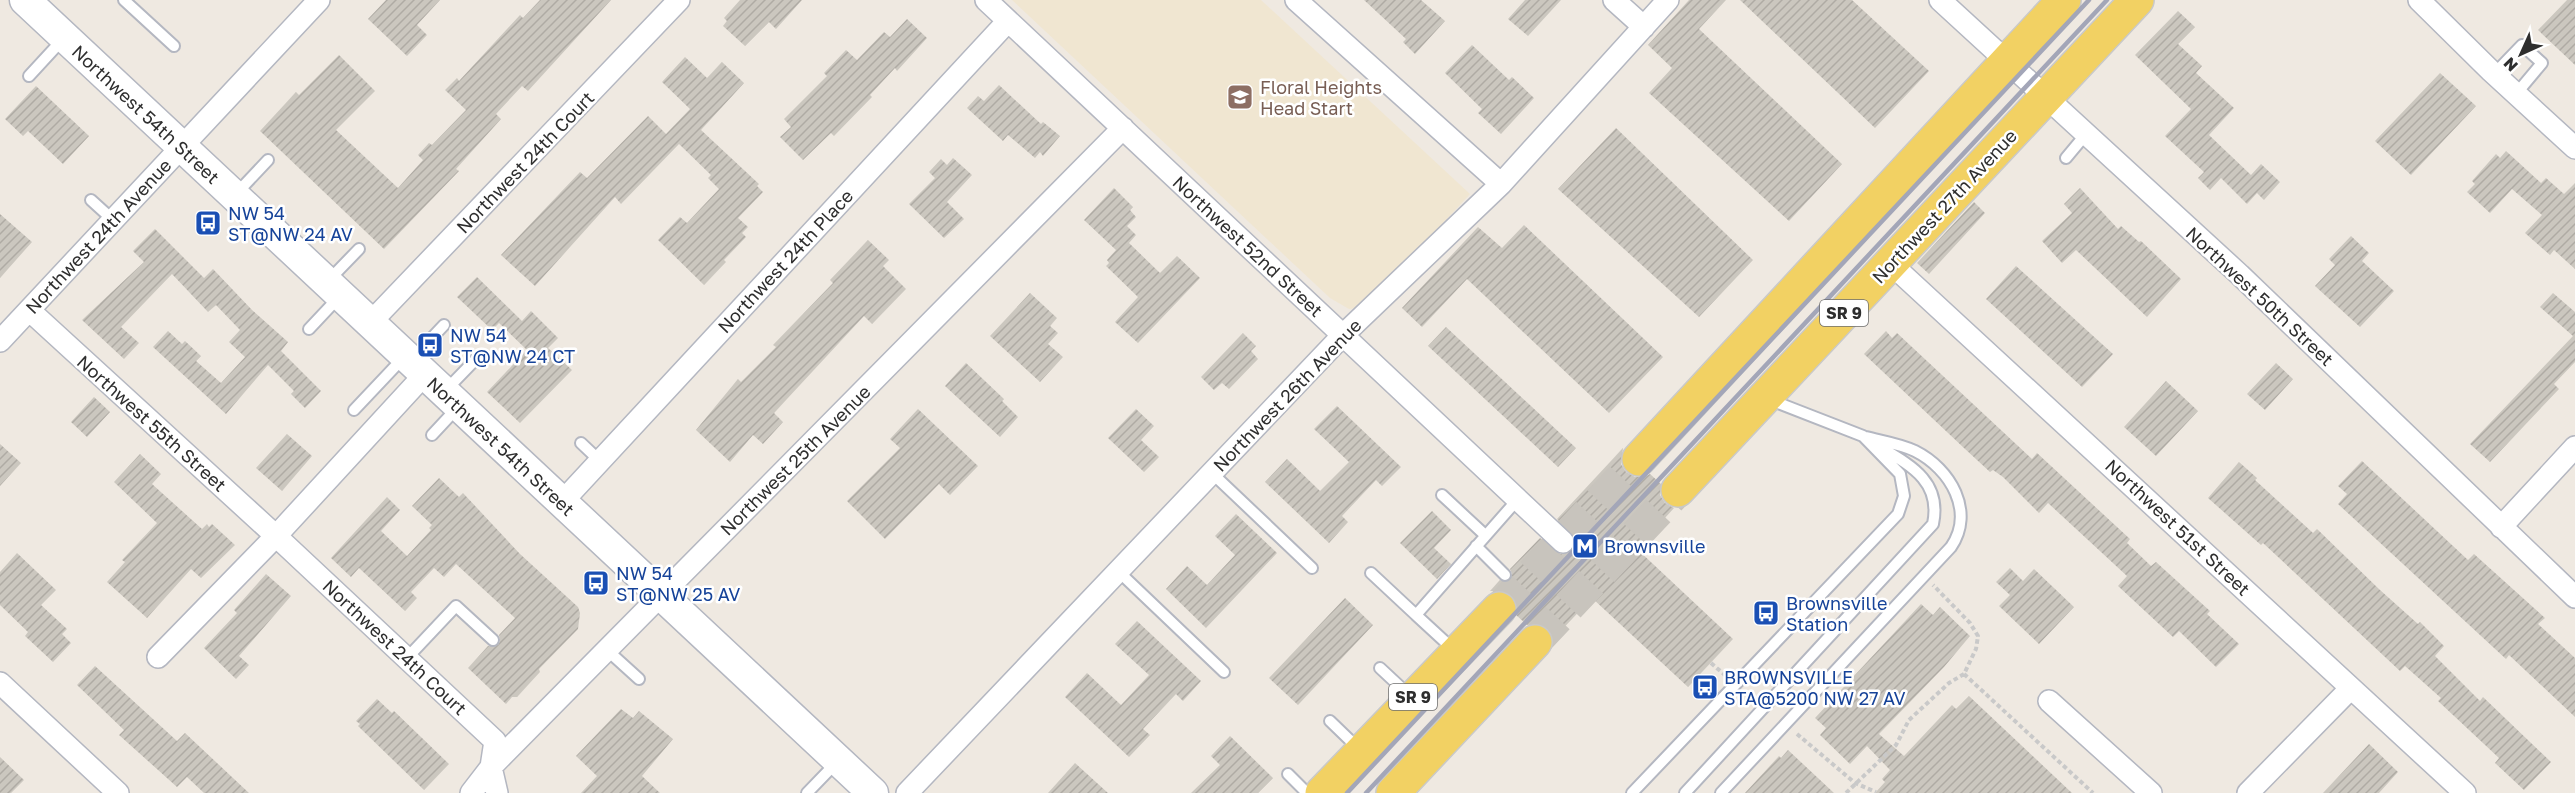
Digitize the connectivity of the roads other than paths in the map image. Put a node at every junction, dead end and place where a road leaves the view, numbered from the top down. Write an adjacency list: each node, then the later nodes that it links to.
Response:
1 (25, 0): 15 (main road, Northwest 54th Street)
2 (124, 0): 16 (lane)
3 (319, 0): 24 (street, Northwest 24th Avenue)
4 (679, 0): 36 (street, Northwest 24th Court)
5 (986, 0): 13 (street, Northwest 52nd Street)
6 (1296, 0): 28 (street)
7 (1614, 0): 14 (street)
8 (1668, 0): 14 (street, Northwest 26th Avenue)
9 (1940, 0): 17 (street, Northwest 50th Street)
10 (2064, 0): 17 (main road, SR 9)
11 (2137, 0): 21 (main road, Northwest 27th Avenue / SR 9)
12 (2419, 0): 18 (street)
13 (1008, 21): 22 (street, Northwest 52nd Street); 51 (street, Northwest 24th Place)
14 (1644, 27): 28 (street, Northwest 26th Avenue)
15 (64, 37): 19 (lane); 24 (main road, Northwest 54th Street)
16 (174, 46)
17 (2007, 62): 21 (street, Northwest 50th Street); 40 (main road, SR 9)
18 (2494, 74): 20 (street); 20 (lane)
19 (29, 76)
20 (2516, 94): 25 (street)
21 (2046, 97): 23 (street, Northwest 50th Street); 33 (main road, Northwest 27th Avenue / SR 9)
22 (1123, 129): 39 (street, Northwest 52nd Street); 66 (street, Northwest 25th Avenue)
23 (2086, 134): 26 (lane); 57 (street, Northwest 50th Street)
24 (181, 146): 29 (main road, Northwest 54th Street); 31 (street, Northwest 24th Avenue)
25 (2575, 148)
26 (2066, 158)
27 (268, 160): 29 (lane)
28 (1501, 184): 39 (street, Northwest 26th Avenue)
29 (234, 196): 34 (main road, Northwest 54th Street)
30 (91, 200): 31 (lane)
31 (113, 220): 35 (street, Northwest 24th Avenue)
32 (359, 249): 34 (lane)
33 (1890, 263): 44 (main road, Northwest 27th Avenue / SR 9); 80 (street, Northwest 51st Street)
34 (334, 289): 36 (main road, Northwest 54th Street); 38 (lane)
35 (29, 310): 41 (street, Northwest 24th Avenue); 59 (street, Northwest 55th Street)
36 (370, 323): 43 (main road, Northwest 54th Street)
37 (444, 325): 43 (lane)
38 (309, 328)
39 (1343, 335): 52 (street, Northwest 26th Avenue); 55 (street, Northwest 52nd Street)
40 (1749, 340): 44 (main road); 50 (main road, SR 9)
41 (0, 341)
42 (478, 357): 43 (lane)
43 (429, 378): 45 (lane); 46 (lane); 56 (main road, Northwest 54th Street); 59 (street)
44 (1765, 397): 47 (lane); 53 (main road, Northwest 27th Avenue / SR 9)
45 (354, 410)
46 (432, 435)
47 (1863, 436): 96 (lane); 97 (lane); 98 (lane)
48 (581, 443): 51 (lane)
49 (2575, 447): 57 (street)
50 (1639, 459)
51 (600, 461): 56 (street, Northwest 24th Place)
52 (1212, 473): 62 (lane); 63 (street, Northwest 26th Avenue)
53 (1678, 490)
54 (1442, 495): 58 (lane)
55 (1518, 499): 58 (lane); 60 (street, Northwest 52nd Street)
56 (562, 502): 66 (main road, Northwest 54th Street)
57 (2501, 527): 67 (street, Northwest 50th Street)
58 (1485, 535): 61 (lane)
59 (276, 536): 74 (street); 75 (street, Northwest 24th Court)
60 (1563, 542)
61 (1476, 546): 65 (lane); 69 (lane)
62 (1312, 568)
63 (1118, 571): 77 (lane); 94 (street, Northwest 26th Avenue)
64 (1371, 573): 69 (lane)
65 (1505, 575)
66 (661, 595): 72 (street, Northwest 25th Avenue); 85 (main road, Northwest 54th Street)
67 (2575, 597)
68 (1498, 609): 73 (main road, SR 9)
69 (1416, 615): 73 (lane)
70 (492, 640): 75 (lane)
71 (1535, 642): 95 (main road, SR 9)
72 (607, 650): 78 (lane); 86 (street, Northwest 25th Avenue)
73 (1456, 653): 81 (main road, SR 9)
74 (158, 657)
75 (406, 658): 86 (street, Northwest 24th Court)
76 (1380, 668): 81 (lane)
77 (1224, 672)
78 (639, 679)
79 (0, 683): 89 (street)
80 (2351, 688): 100 (street); 101 (street, Northwest 51st Street)
81 (1412, 698): 84 (main road, SR 9)
82 (2049, 701): 99 (street)
83 (1330, 721): 84 (lane)
84 (1361, 752): 88 (main road, SR 9)
85 (838, 760): 92 (lane); 93 (main road, Northwest 54th Street)
86 (491, 767): 90 (street, Northwest 25th Avenue); 91 (street)
87 (1288, 774): 88 (lane)
88 (1324, 791)
89 (118, 793)
90 (471, 793)
91 (497, 793)
92 (807, 793)
93 (873, 793)
94 (907, 793)
95 (1393, 793)
96 (1632, 793)
97 (1684, 793)
98 (1722, 793)
99 (2151, 793)
100 (2248, 793)
101 (2465, 793)

